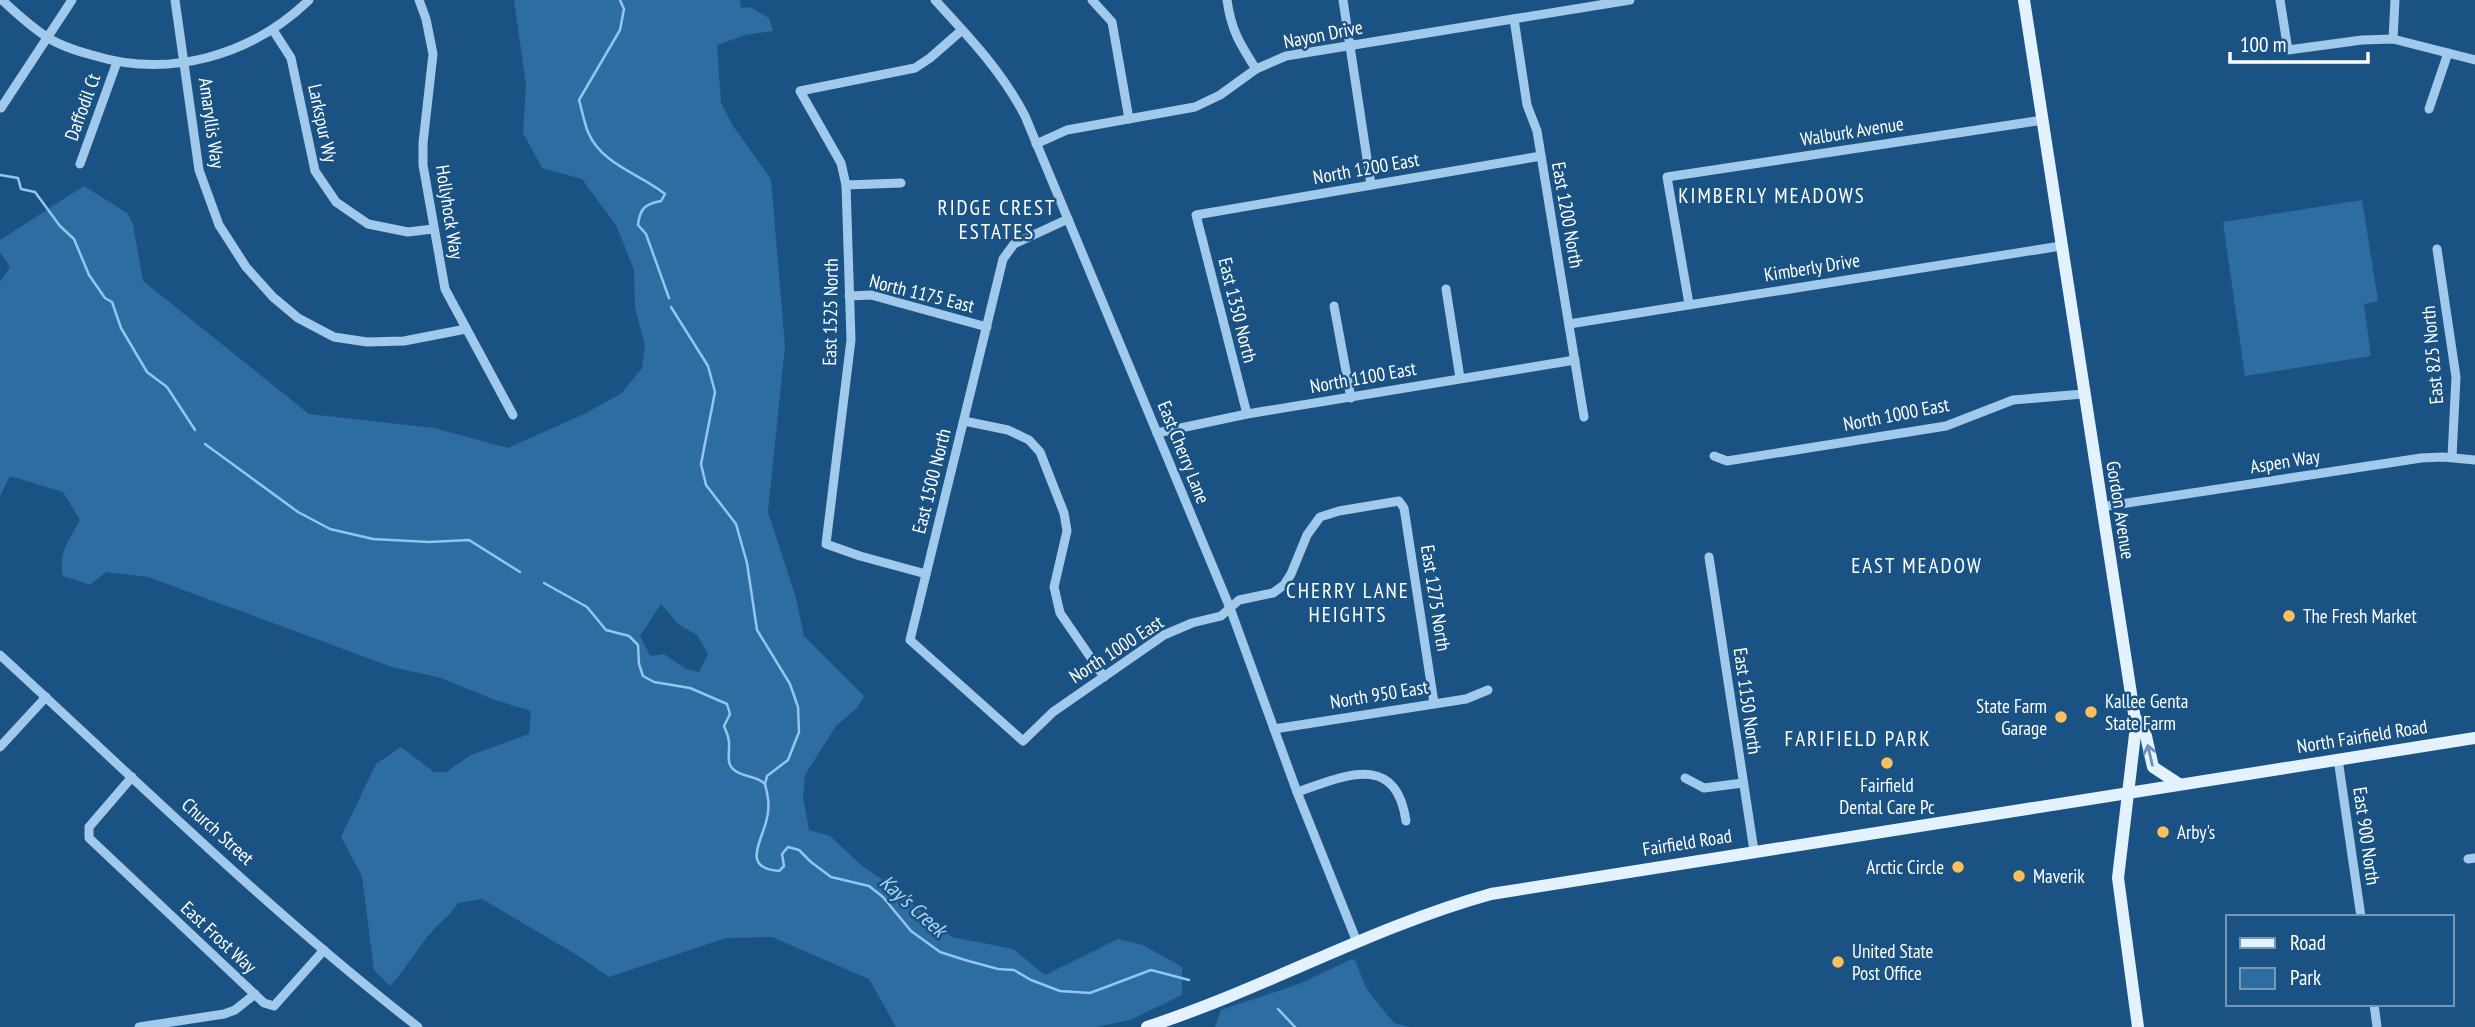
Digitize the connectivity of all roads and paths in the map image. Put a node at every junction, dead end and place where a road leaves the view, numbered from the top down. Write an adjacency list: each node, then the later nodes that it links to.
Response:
1 (2, 0): 17 (street)
2 (72, 0): 17 (street)
3 (175, 0): 23 (street, Amaryllis Way)
4 (309, 0): 15 (street)
5 (419, 0): 37 (street, Hollyhock Way)
6 (934, 0): 16 (street, East Cherry Lane)
7 (1092, 0): 27 (street)
8 (1227, 0): 24 (street)
9 (1343, 0): 19 (street)
10 (1630, 0): 14 (street, Nayon Drive)
11 (2024, 0): 28 (main road, Gordon Avenue)
12 (2280, 0): 18 (street)
13 (2395, 0): 18 (street)
14 (1514, 19): 19 (street, Nayon Drive); 30 (street, East 1200 North)
15 (273, 30): 23 (street); 37 (street, Larkspur Wy)
16 (962, 30): 29 (street, East Cherry Lane); 33 (street, East 1525 North)
17 (48, 38): 22 (street); 25 (street)
18 (2393, 39): 20 (street)
19 (1350, 46): 24 (street, Nayon Drive); 34 (street)
20 (2448, 53): 21 (street); 26 (street)
21 (2475, 60)
22 (117, 62): 23 (street); 31 (street, Daffodil Ct)
23 (185, 63): 46 (street, Amaryllis Way)
24 (1256, 69): 27 (street, Nayon Drive)
25 (1, 108)
26 (2429, 109)
27 (1129, 119): 29 (street, Nayon Drive)
28 (2043, 120): 38 (main road, Gordon Avenue); 42 (street, Walburk Avenue)
29 (1036, 144): 36 (street, East Cherry Lane)
30 (1541, 156): 34 (street, North 1200 East); 44 (street, East 1200 North)
31 (80, 164)
32 (901, 183): 33 (street)
33 (846, 185): 41 (street, East 1525 North)
34 (1371, 185): 35 (street, North 1200 East)
35 (1196, 215): 51 (street, East 1350 North)
36 (1068, 219): 45 (street, East 1500 North); 55 (street, East Cherry Lane)
37 (433, 229): 46 (street, Hollyhock Way)
38 (2061, 246): 42 (street, Kimberly Drive); 49 (main road, Gordon Avenue)
39 (2437, 249): 57 (street, East 825 North)
40 (1446, 289): 48 (street)
41 (849, 296): 45 (street, North 1175 East); 62 (street, East 1525 North)
42 (1689, 304): 44 (street, Kimberly Drive)
43 (1334, 306): 50 (street)
44 (1569, 324): 47 (street, East 1200 North)
45 (987, 327): 54 (street, East 1500 North)
46 (466, 329): 52 (street, Hollyhock Way)
47 (1575, 360): 48 (street, North 1100 East); 53 (street, East 1200 North)
48 (1460, 378): 50 (street, North 1100 East)
49 (2083, 394): 56 (street, North 1000 East); 60 (main road, Gordon Avenue)
50 (1351, 398): 51 (street, North 1100 East)
51 (1247, 414): 55 (street, North 1100 East)
52 (513, 415)
53 (1584, 417)
54 (964, 421): 62 (street, East 1500 North); 65 (street)
55 (1157, 433): 63 (street, East Cherry Lane)
56 (1714, 456)
57 (2452, 457): 58 (street, Aspen Way); 60 (street, Aspen Way)
58 (2475, 460)
59 (1399, 501): 63 (street, North 1000 East); 68 (street, East 1275 North)
60 (2101, 507): 69 (main road, Gordon Avenue)
61 (1709, 556): 78 (street, East 1150 North)
62 (926, 574): 72 (street, East 1500 North)
63 (1230, 608): 65 (street, North 1000 East); 70 (street, East Cherry Lane)
64 (0, 655): 67 (street, Church Street)
65 (1104, 677): 72 (street, North 1000 East)
66 (1488, 690): 68 (street, North 950 East)
67 (46, 698): 73 (street); 76 (street, Church Street)
68 (1434, 703): 70 (street, North 950 East)
69 (2134, 715): 79 (main road, one-way to 69); 81 (main road, Gordon Avenue)
70 (1274, 729): 80 (street, East Cherry Lane)
71 (2475, 738): 74 (main road, North Fairfield Road)
72 (1023, 741)
73 (0, 747)
74 (2338, 759): 75 (main road, North Fairfield Road); 84 (street, East 900 North)
75 (2254, 772): 79 (main road, Fairfield Road)
76 (132, 776): 86 (street, Church Street); 87 (street, East Frost Way)
77 (1685, 778): 78 (street)
78 (1743, 783): 83 (street, East 1150 North)
79 (2179, 784): 81 (main road, Fairfield Road)
80 (1297, 792): 82 (street); 85 (street, East Cherry Lane)
81 (2127, 792): 83 (main road, Fairfield Road); 92 (main road, Gordon Avenue)
82 (1406, 821)
83 (1754, 850): 85 (main road, Fairfield Road)
84 (2361, 915)
85 (1357, 942): 91 (main road, Fairfield Road)
86 (324, 950): 87 (street, East Frost Way); 90 (street, Church Street)
87 (255, 994): 89 (street)
88 (2374, 1006): 93 (street)
89 (139, 1027)
90 (418, 1027)
91 (1147, 1027)
92 (2138, 1027)
93 (2377, 1027)

